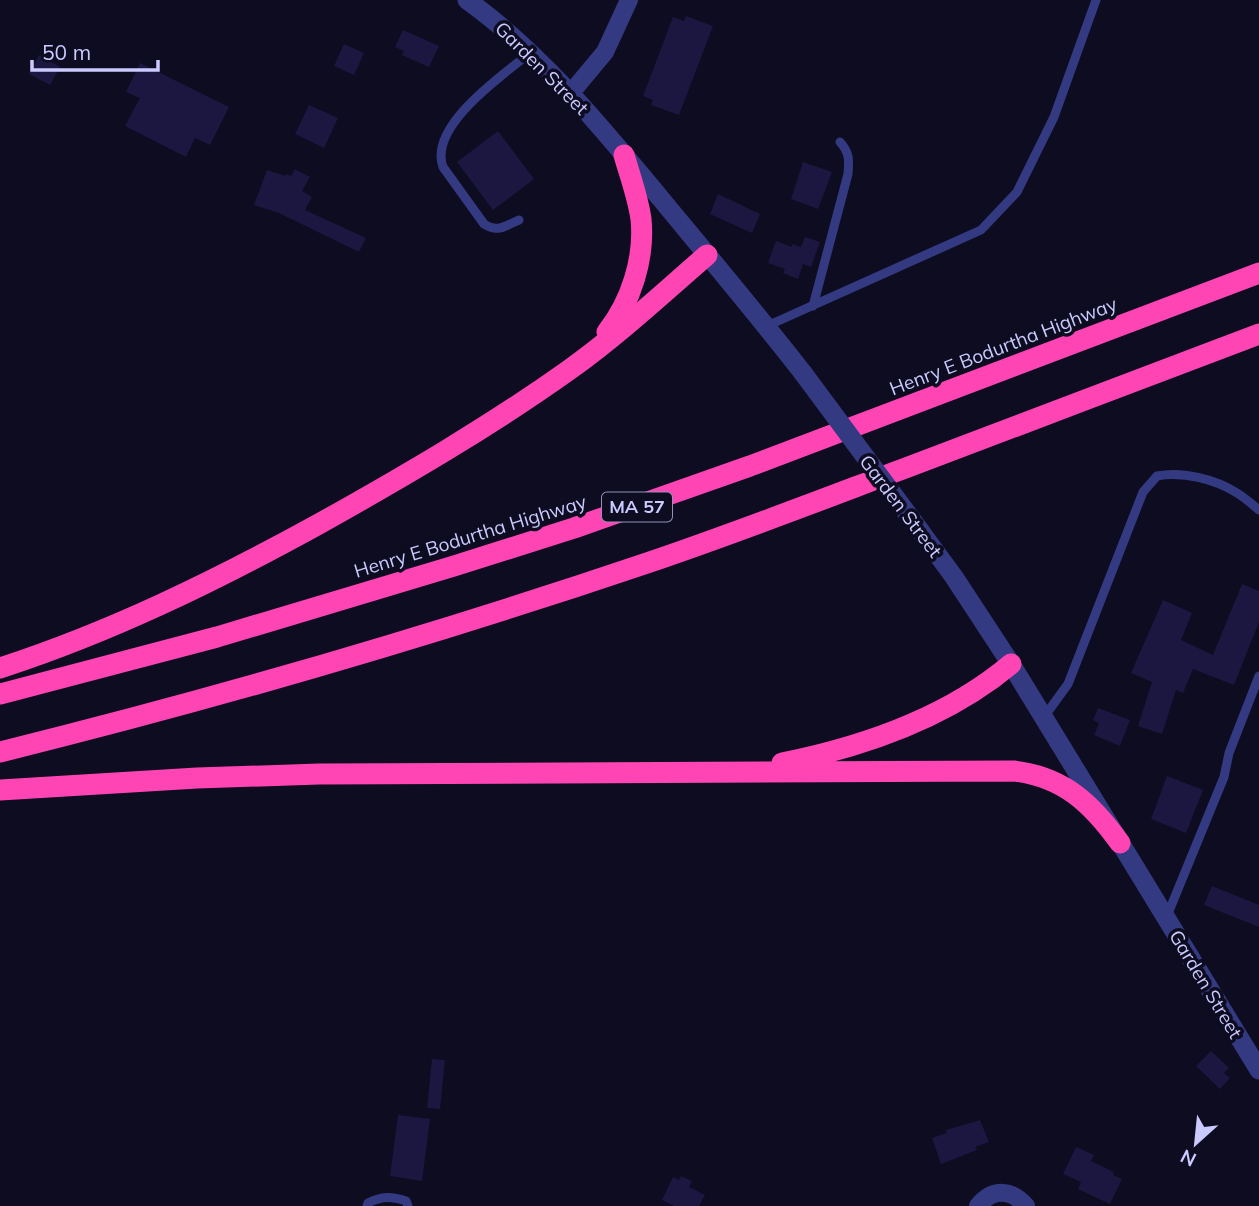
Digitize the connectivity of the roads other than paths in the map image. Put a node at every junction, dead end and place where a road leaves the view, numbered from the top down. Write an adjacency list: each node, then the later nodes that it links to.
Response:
1 (467, 0): 4 (street, Garden Street)
2 (629, 0): 5 (street)
3 (1096, 0): 11 (lane)
4 (530, 52): 5 (street, Garden Street); 8 (lane)
5 (570, 94): 7 (street, Garden Street)
6 (840, 142): 11 (lane)
7 (624, 155): 9 (street, Garden Street); 14 (highway)
8 (519, 220)
9 (707, 255): 12 (street, Garden Street); 14 (highway)
10 (1259, 273): 19 (highway, Henry E Bodurtha Highway / MA 57)
11 (813, 306): 12 (lane)
12 (767, 327): 16 (street, Garden Street, bridge)
13 (1259, 334): 21 (highway)
14 (570, 369): 17 (highway)
15 (1259, 510): 20 (lane)
16 (1012, 663): 20 (street, Garden Street); 22 (highway)
17 (0, 668)
18 (1259, 676): 25 (lane)
19 (0, 694)
20 (1044, 717): 24 (street, Garden Street)
21 (0, 752)
22 (690, 772): 23 (highway); 24 (highway)
23 (0, 790)
24 (1121, 843): 25 (street, Garden Street)
25 (1166, 918): 26 (street, Garden Street)
26 (1259, 1070)
27 (367, 1206): 28 (lane)
28 (408, 1206)
29 (978, 1206): 30 (street)
30 (1026, 1206)

